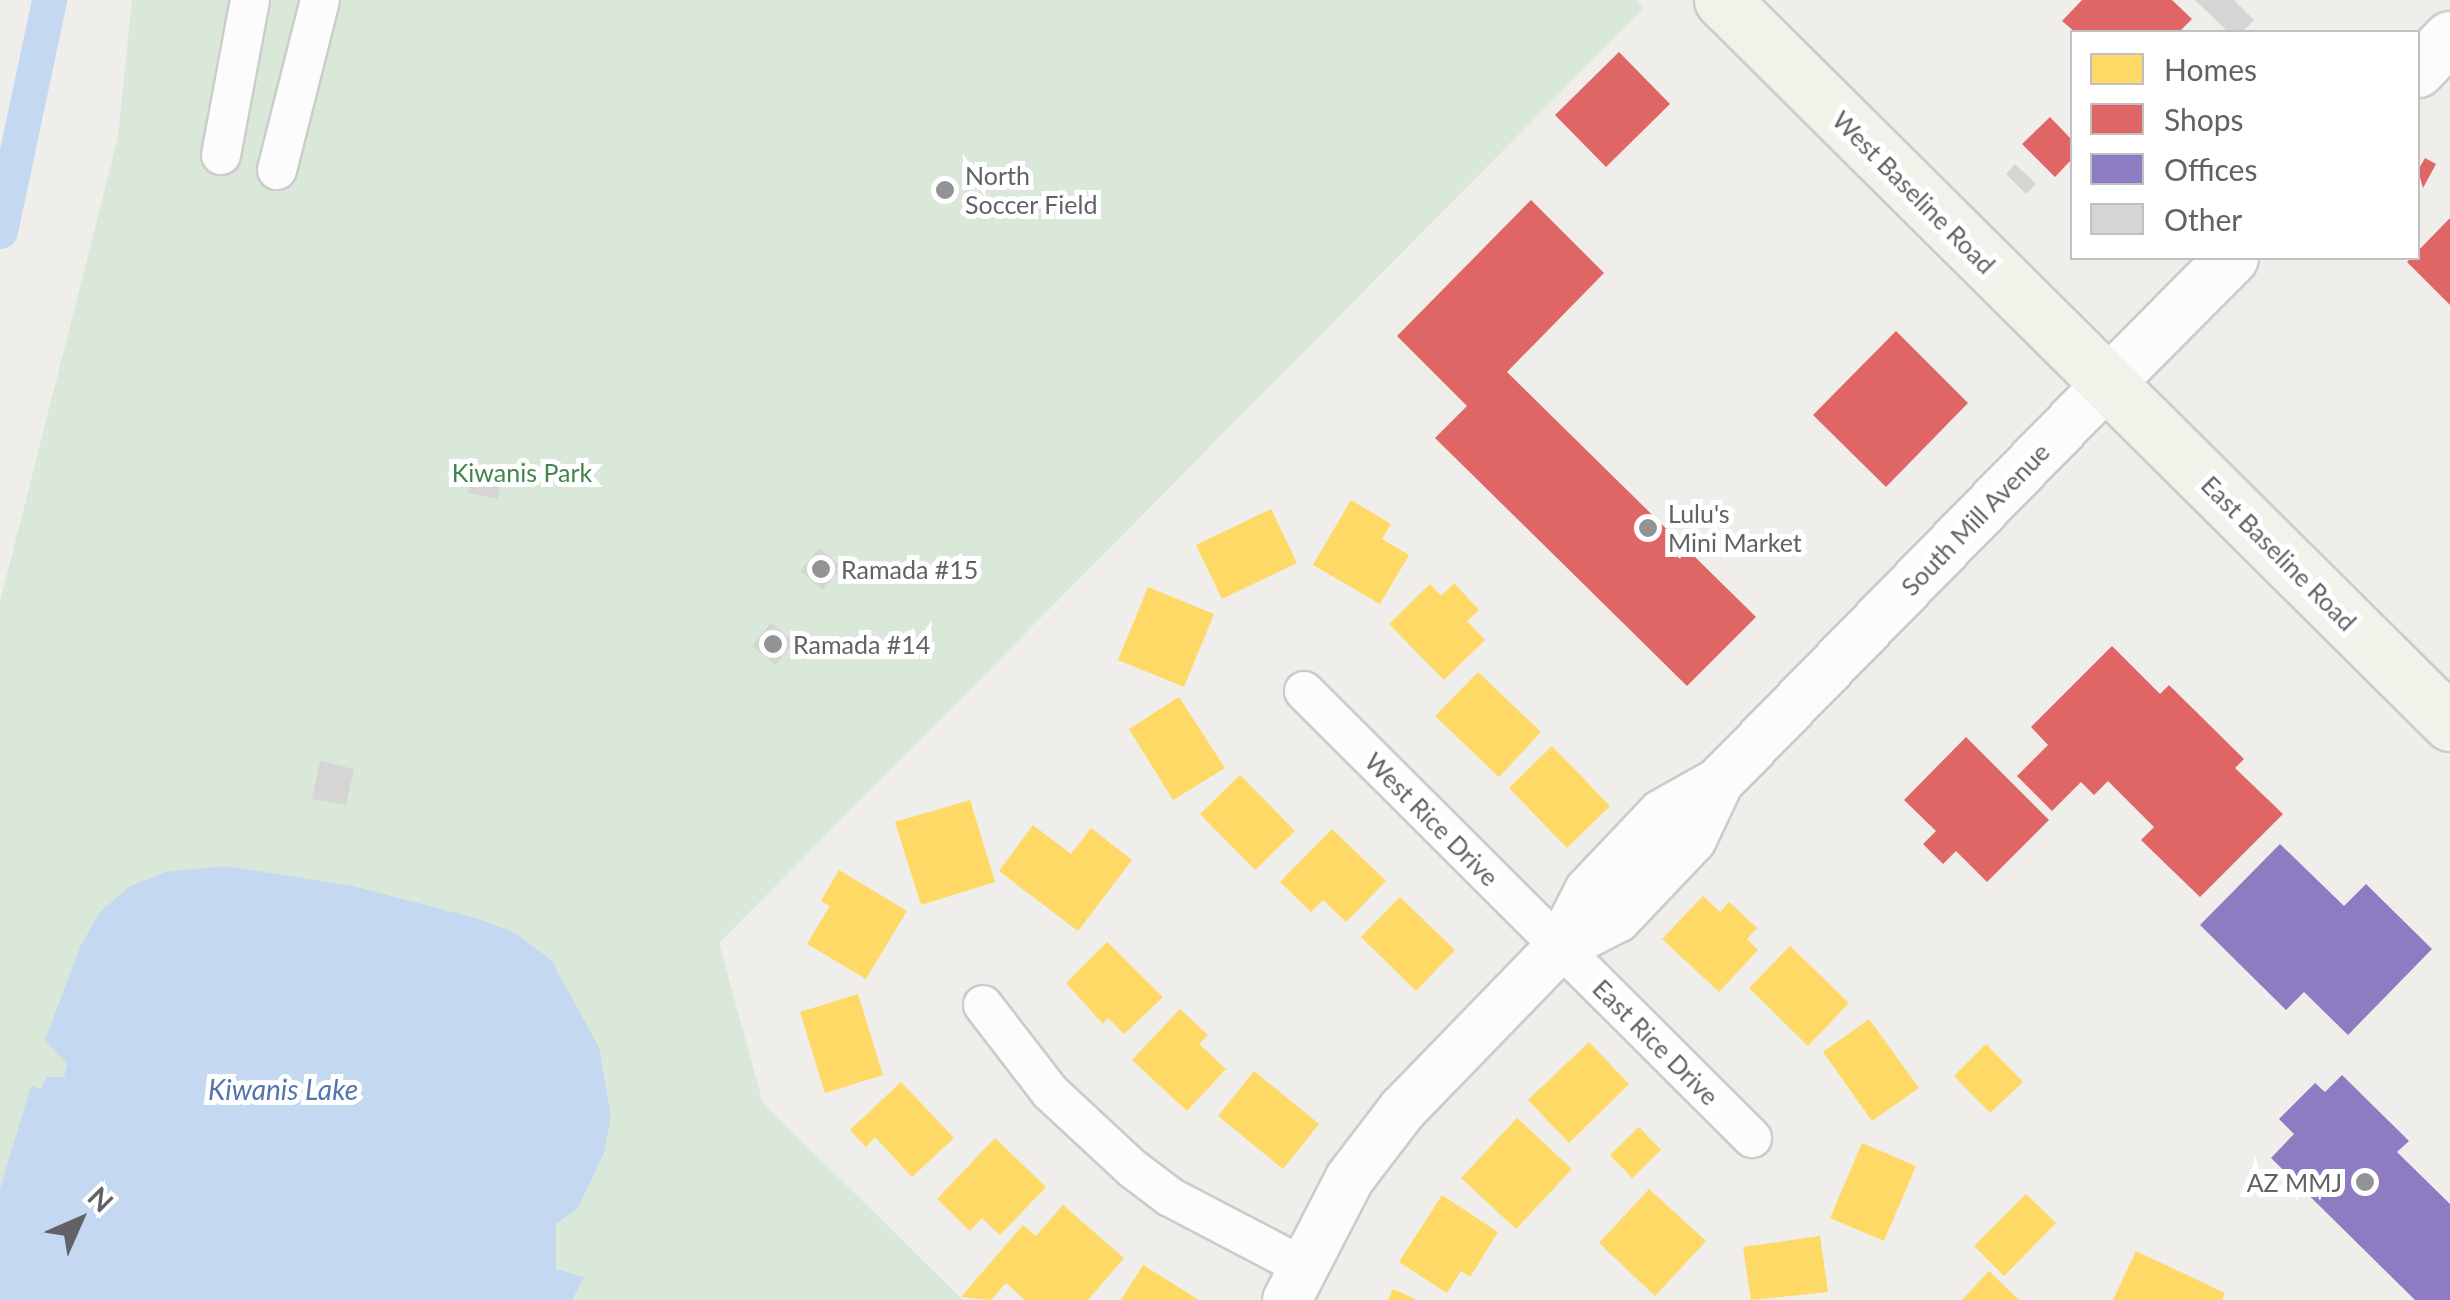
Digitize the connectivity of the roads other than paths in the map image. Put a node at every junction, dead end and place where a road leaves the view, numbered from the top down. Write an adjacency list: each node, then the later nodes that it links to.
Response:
1 (250, 0): 6 (street)
2 (320, 0): 7 (street)
3 (1722, 0): 9 (main road, West Baseline Road)
4 (2450, 38): 5 (main road)
5 (2420, 69)
6 (221, 155)
7 (277, 170)
8 (2230, 260): 9 (main road, South Mill Avenue)
9 (2108, 383): 11 (main road, East Baseline Road); 12 (street, South Mill Avenue)
10 (1304, 691): 12 (street, West Rice Drive)
11 (2450, 723)
12 (1560, 947): 14 (street, East Rice Drive); 15 (street, South Mill Avenue)
13 (983, 1005): 15 (street)
14 (1752, 1138)
15 (1294, 1283)

